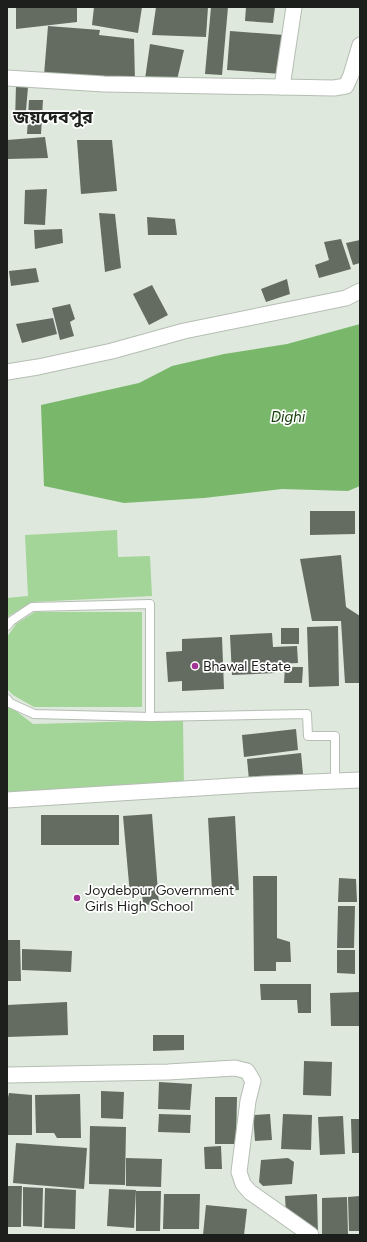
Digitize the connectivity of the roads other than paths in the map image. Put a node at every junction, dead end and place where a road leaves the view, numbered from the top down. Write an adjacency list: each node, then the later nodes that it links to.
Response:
1 (294, 7): 4 (street)
2 (360, 45): 4 (street)
3 (7, 78): 4 (street)
4 (282, 87)
5 (360, 292): 6 (street)
6 (7, 372)
7 (7, 626): 9 (lane)
8 (7, 699): 9 (lane)
9 (150, 717): 11 (lane)
10 (360, 780): 11 (street)
11 (335, 781): 12 (street)
12 (7, 800)
13 (7, 1075): 14 (street)
14 (311, 1235)

